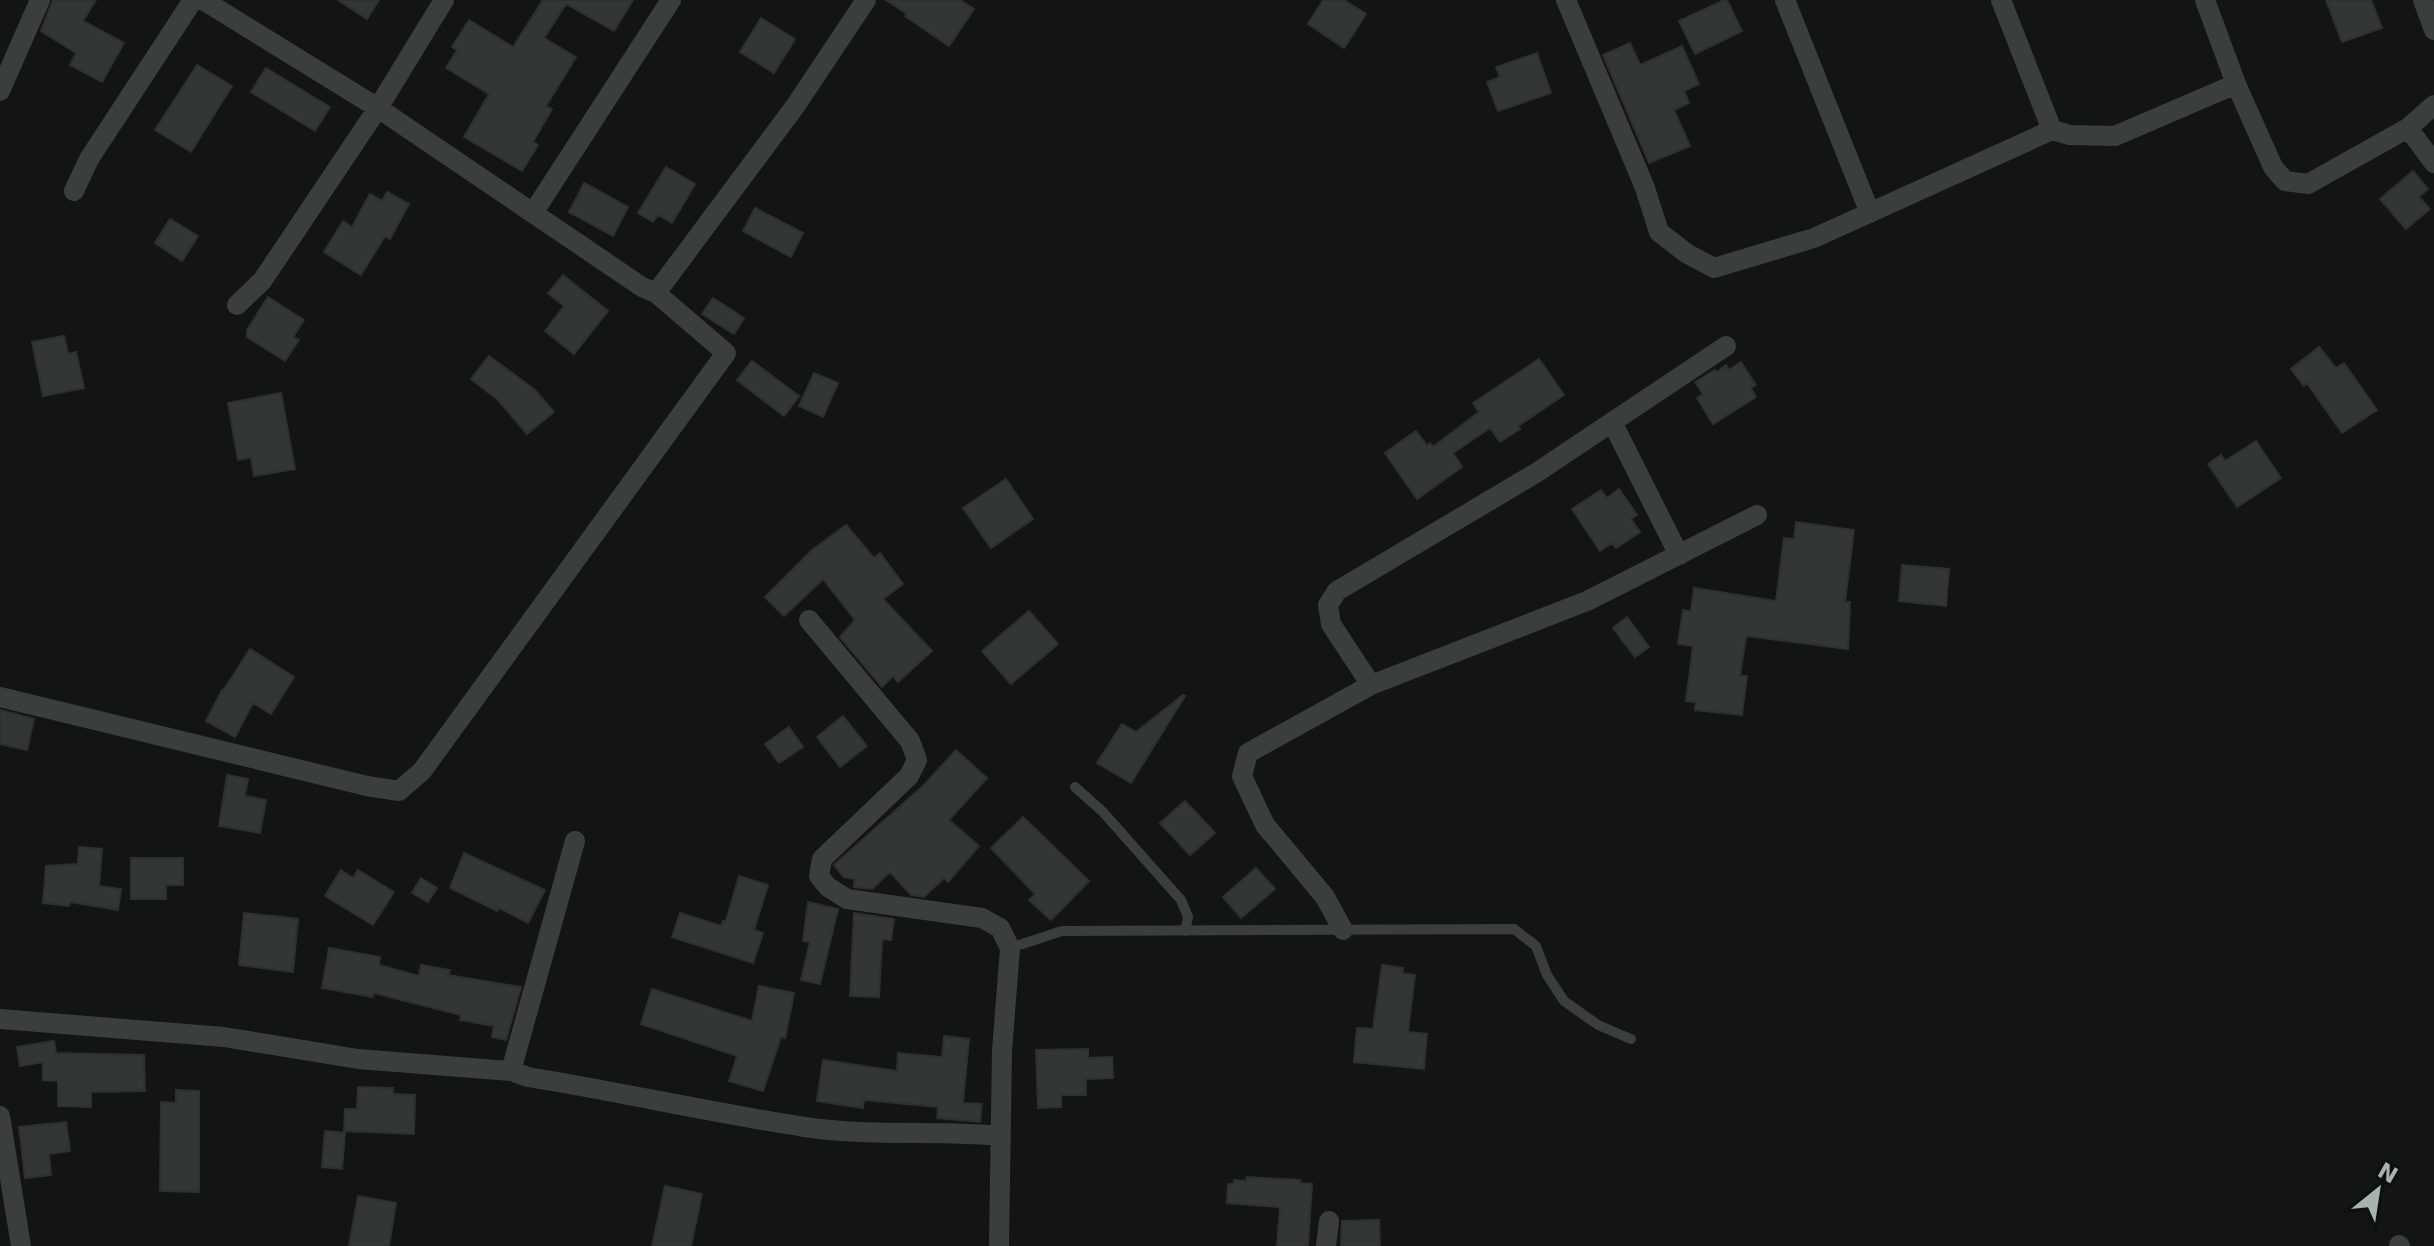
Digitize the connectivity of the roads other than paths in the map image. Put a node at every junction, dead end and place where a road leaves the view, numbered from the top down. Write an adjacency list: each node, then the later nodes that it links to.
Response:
1 (40, 0): 14 (street)
2 (193, 0): 20 (street)
3 (203, 0): 16 (street)
4 (444, 0): 16 (street)
5 (671, 0): 21 (street)
6 (866, 0): 23 (street)
7 (1566, 0): 22 (street)
8 (1785, 0): 22 (street)
9 (2001, 0): 18 (street)
10 (2205, 0): 13 (street)
11 (2423, 0): 12 (street)
12 (2434, 30)
13 (2236, 84): 17 (street); 18 (street)
14 (0, 91)
15 (2434, 105): 17 (street)
16 (378, 108): 21 (street); 24 (street)
17 (2408, 128): 19 (street)
18 (2052, 130): 22 (street)
19 (2434, 163)
20 (74, 191)
21 (533, 213): 23 (street)
22 (1870, 213)
23 (656, 293): 31 (street)
24 (237, 305)
25 (1726, 346): 26 (street)
26 (1612, 422): 28 (street); 30 (street)
27 (1757, 515): 28 (street)
28 (1679, 555): 30 (street)
29 (809, 620): 36 (street)
30 (1371, 685): 34 (street)
31 (0, 697)
32 (1075, 787): 35 (lane)
33 (575, 841): 39 (street)
34 (1343, 930): 35 (lane); 38 (lane)
35 (1185, 931): 36 (lane)
36 (1010, 948): 41 (street)
37 (0, 1019): 39 (street)
38 (1631, 1039)
39 (511, 1071): 41 (street)
40 (0, 1116): 43 (street)
41 (1001, 1136): 44 (street)
42 (1329, 1221): 45 (street)
43 (21, 1246)
44 (999, 1246)
45 (1326, 1246)

